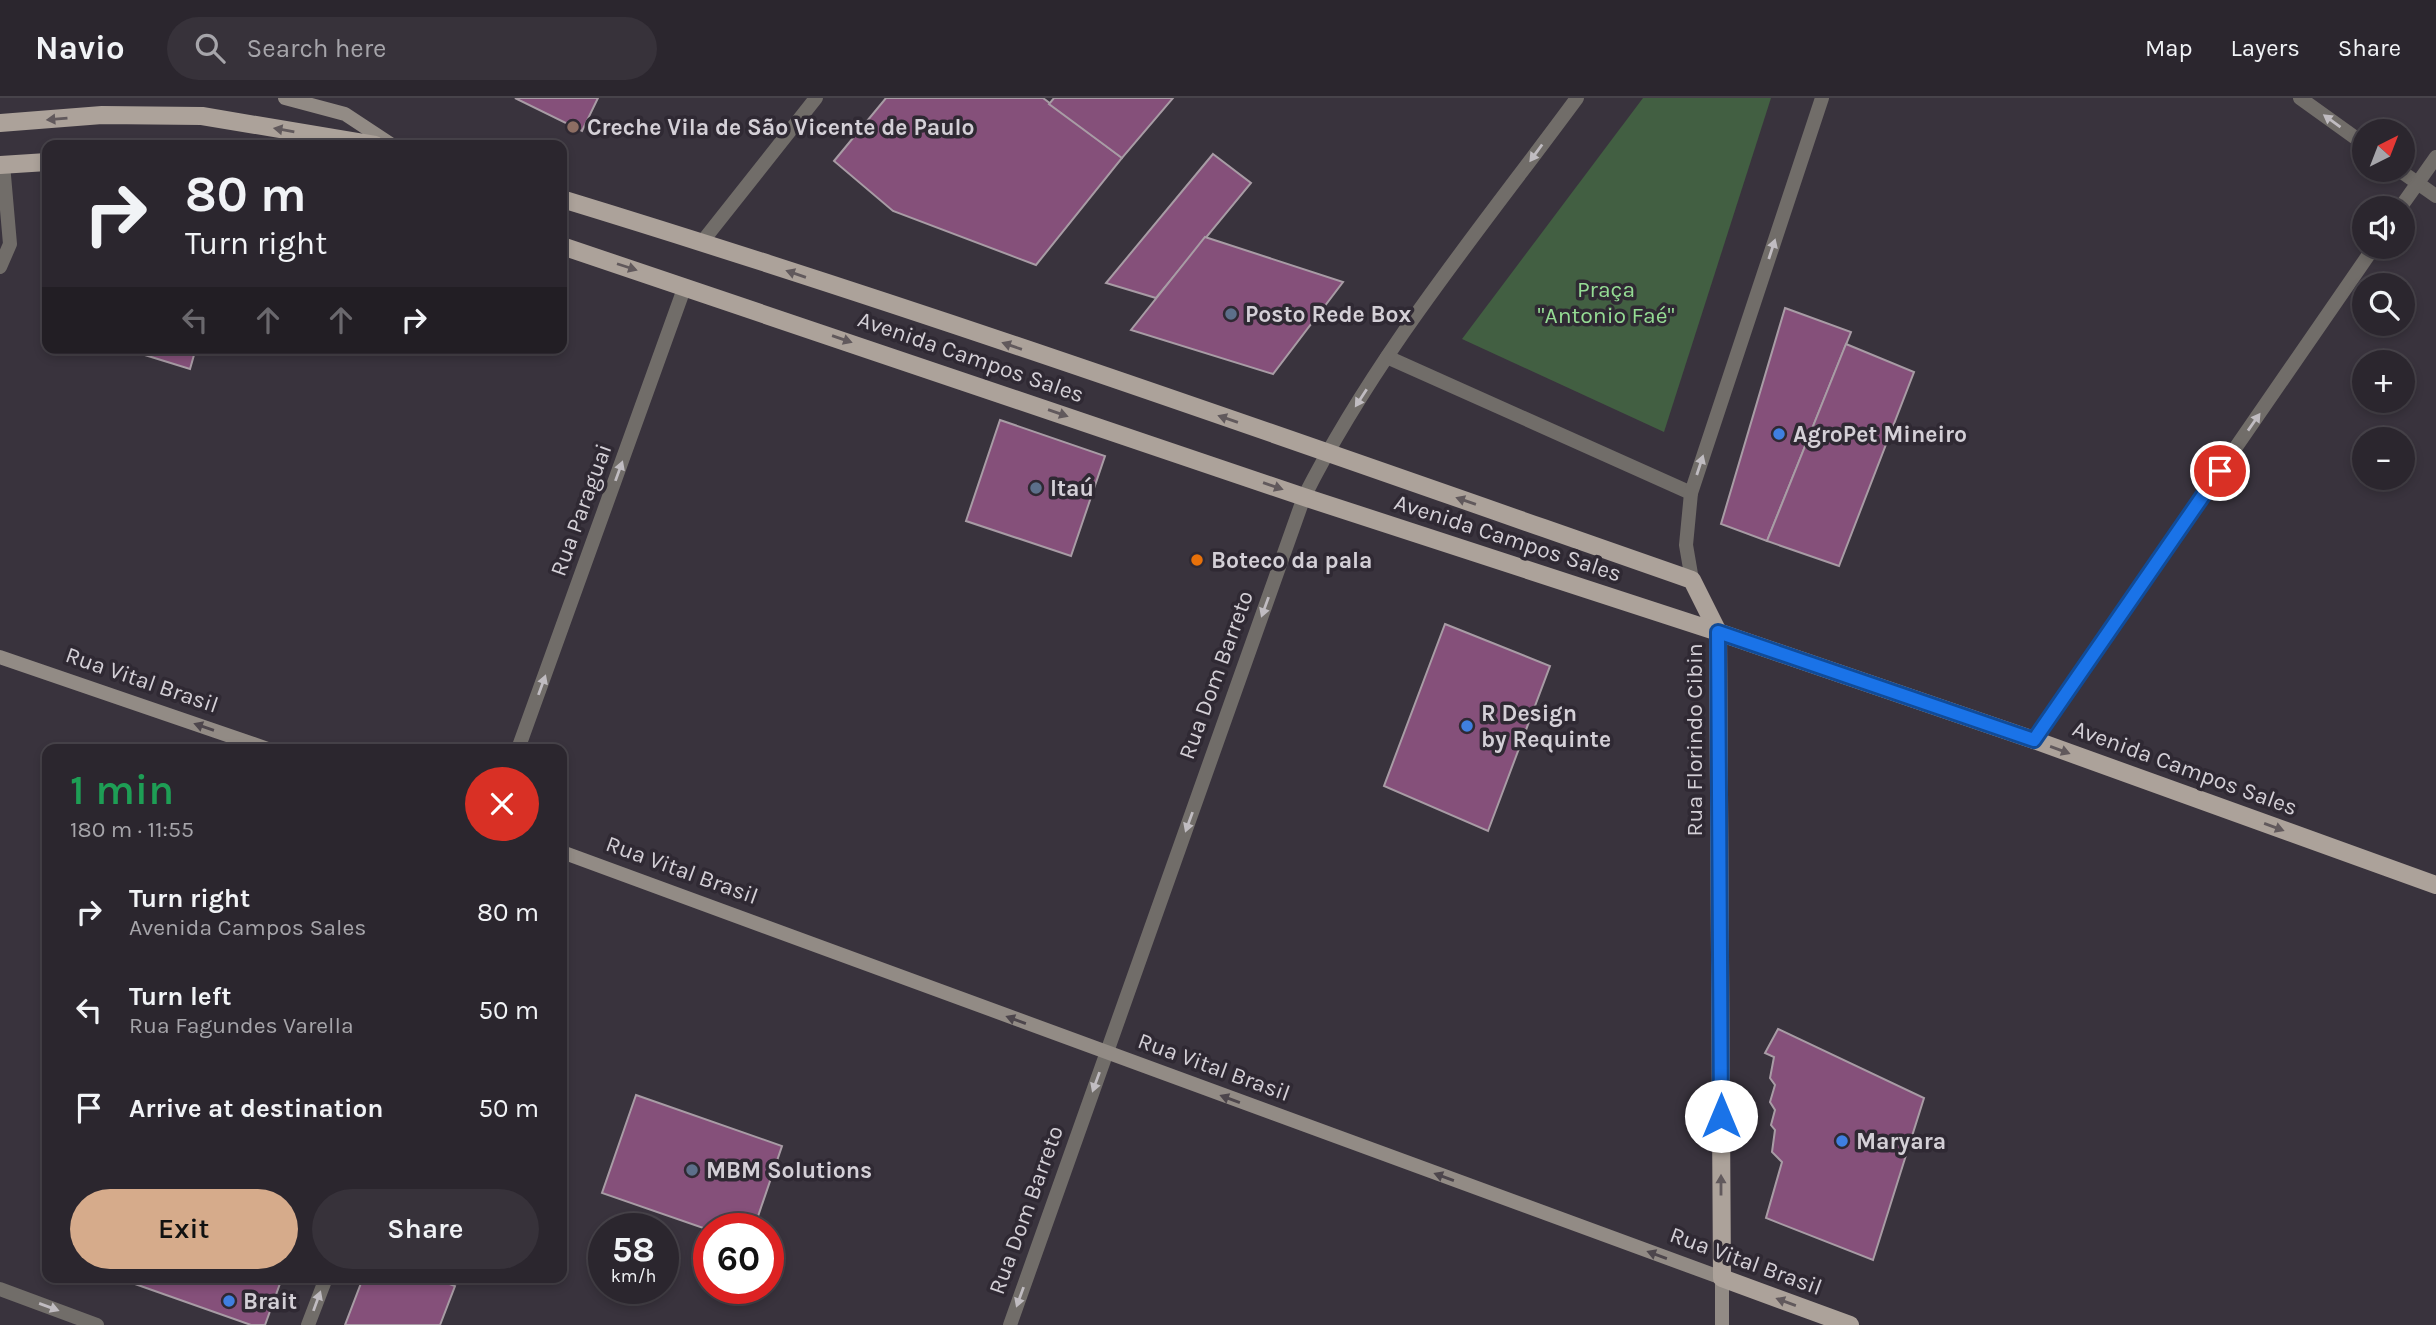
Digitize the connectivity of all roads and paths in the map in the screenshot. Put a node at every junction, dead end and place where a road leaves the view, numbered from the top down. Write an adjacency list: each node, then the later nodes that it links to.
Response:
1 (285, 98): 9 (street)
2 (816, 98): 18 (street)
3 (1577, 98): 23 (street, Rua Dom Barreto, one-way to 23)
4 (1822, 98): 25 (street, Rua Florindo Cibin, one-way to 4)
5 (2300, 98): 7 (street, one-way to 5)
6 (0, 123): 8 (main road, one-way to 6)
7 (2352, 135)
8 (345, 140)
9 (385, 140)
10 (2436, 157): 14 (street)
11 (42, 162): 12 (main road)
12 (1, 165): 21 (street)
13 (2415, 181): 14 (street)
14 (2418, 183): 15 (street); 16 (street)
15 (2409, 196)
16 (2436, 196)
17 (567, 201): 18 (main road, Avenida Campos Sales)
18 (702, 242): 24 (main road, Avenida Campos Sales, one-way to 18)
19 (567, 248): 22 (main road, Avenida Campos Sales, one-way to 22)
20 (2366, 259): 30 (street, one-way to 20)
21 (0, 267)
22 (685, 286): 26 (main road, Avenida Campos Sales, one-way to 26); 32 (street, Rua Paraguai, one-way to 22)
23 (1387, 357): 24 (street, Rua Dom Barreto, one-way to 24); 25 (street)
24 (1327, 452): 26 (street, Rua Dom Barreto); 27 (main road, Avenida Campos Sales, one-way to 24)
25 (1691, 493): 27 (street, Rua Florindo Cibin)
26 (1304, 497): 28 (main road, Avenida Campos Sales); 35 (street, Rua Dom Barreto, one-way to 35)
27 (1692, 580): 28 (main road, Rua Florindo Cibin)
28 (1718, 632): 30 (main road, Avenida Campos Sales); 36 (main road, Rua Florindo Cibin, one-way to 28)
29 (0, 657): 31 (street, Rua Vital Brasil, one-way to 29)
30 (2034, 740): 34 (main road, Avenida Campos Sales, one-way to 34)
31 (253, 744)
32 (521, 744)
33 (567, 854): 35 (street, Rua Vital Brasil, one-way to 33)
34 (2436, 885)
35 (1106, 1054): 36 (street, Rua Vital Brasil, one-way to 35); 41 (street, Rua Dom Barreto, one-way to 41)
36 (1721, 1278): 42 (street, Rua Florindo Cibin); 43 (main road, Rua Vital Brasil, one-way to 36)
37 (324, 1283): 40 (street, one-way to 37)
38 (0, 1289): 39 (street, one-way to 39)
39 (97, 1325)
40 (308, 1325)
41 (1010, 1325)
42 (1722, 1325)
43 (1850, 1325)

